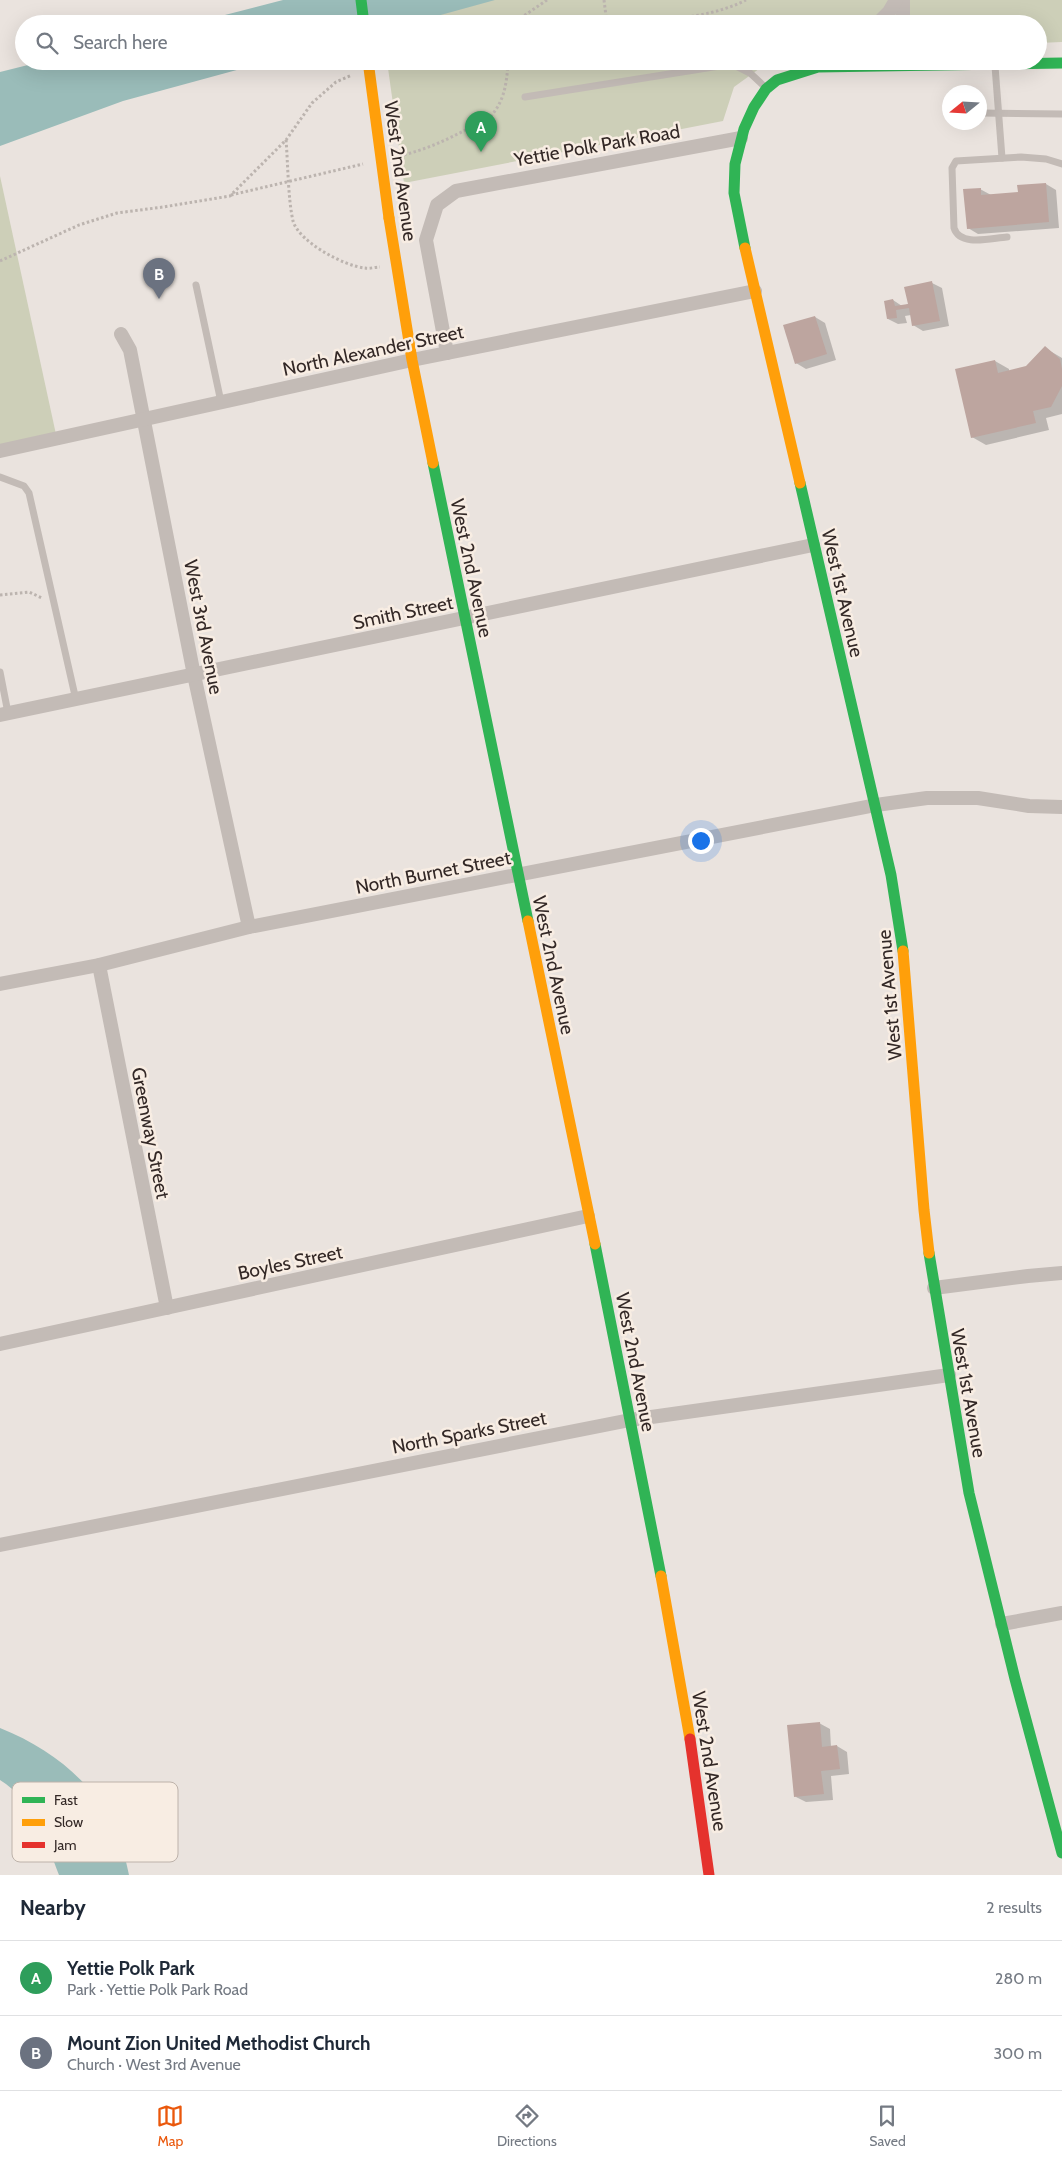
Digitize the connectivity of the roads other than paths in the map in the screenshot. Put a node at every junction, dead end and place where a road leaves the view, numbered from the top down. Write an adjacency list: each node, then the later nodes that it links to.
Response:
1 (360, 0): 4 (street)
2 (896, 0): 5 (street)
3 (902, 0): 6 (street)
4 (362, 15)
5 (886, 15)
6 (903, 15)
7 (1047, 63): 8 (street)
8 (1062, 63)
9 (369, 70): 27 (street, West 2nd Avenue, bridge)
10 (694, 70): 15 (lane)
11 (744, 70): 14 (lane)
12 (803, 70): 14 (street)
13 (996, 70): 16 (lane)
14 (766, 88): 19 (street, West 1st Avenue)
15 (525, 97)
16 (999, 112): 17 (lane); 18 (lane); 20 (lane)
17 (987, 113)
18 (1062, 114)
19 (741, 138): 24 (street, West 1st Avenue); 26 (street, Yettie Polk Park Road)
20 (1002, 158): 21 (lane); 22 (lane)
21 (1062, 164)
22 (1007, 237)
23 (196, 285): 28 (lane)
24 (755, 291): 26 (street, North Alexander Street); 32 (street, West 1st Avenue)
25 (120, 334): 29 (street, West 3rd Avenue)
26 (447, 353): 27 (street, North Alexander Street)
27 (412, 360): 28 (street, North Alexander Street); 33 (street, West 2nd Avenue)
28 (221, 402): 29 (street, North Alexander Street)
29 (143, 420): 30 (street, North Alexander Street); 35 (street, West 3rd Avenue)
30 (0, 451)
31 (0, 477): 36 (lane)
32 (813, 545): 33 (street, Smith Street); 38 (street, West 1st Avenue)
33 (464, 619): 35 (street, Smith Street); 40 (street, West 2nd Avenue)
34 (0, 672): 37 (lane)
35 (194, 675): 36 (street, Smith Street); 41 (street, West 3rd Avenue)
36 (76, 700): 37 (street, Smith Street)
37 (4, 714)
38 (876, 805): 39 (street, North Burnet Street); 40 (street, North Burnet Street); 46 (street, West 1st Avenue)
39 (1062, 807)
40 (518, 874): 41 (street, North Burnet Street); 44 (street, West 2nd Avenue)
41 (249, 927): 42 (street, North Burnet Street)
42 (99, 965): 43 (street, North Burnet Street); 47 (street, Greenway Street)
43 (0, 984)
44 (588, 1216): 47 (street, Boyles Street); 50 (street, West 2nd Avenue)
45 (1062, 1273): 46 (street)
46 (934, 1288): 49 (street, West 1st Avenue)
47 (166, 1308): 48 (street, Boyles Street)
48 (0, 1344)
49 (949, 1375): 50 (street, North Sparks Street); 53 (street, West 1st Avenue)
50 (630, 1420): 51 (street, North Sparks Street); 55 (street, West 2nd Avenue)
51 (0, 1545)
52 (1062, 1613): 53 (street)
53 (1002, 1624): 54 (street, West 1st Avenue)
54 (1062, 1852)
55 (710, 1875)

